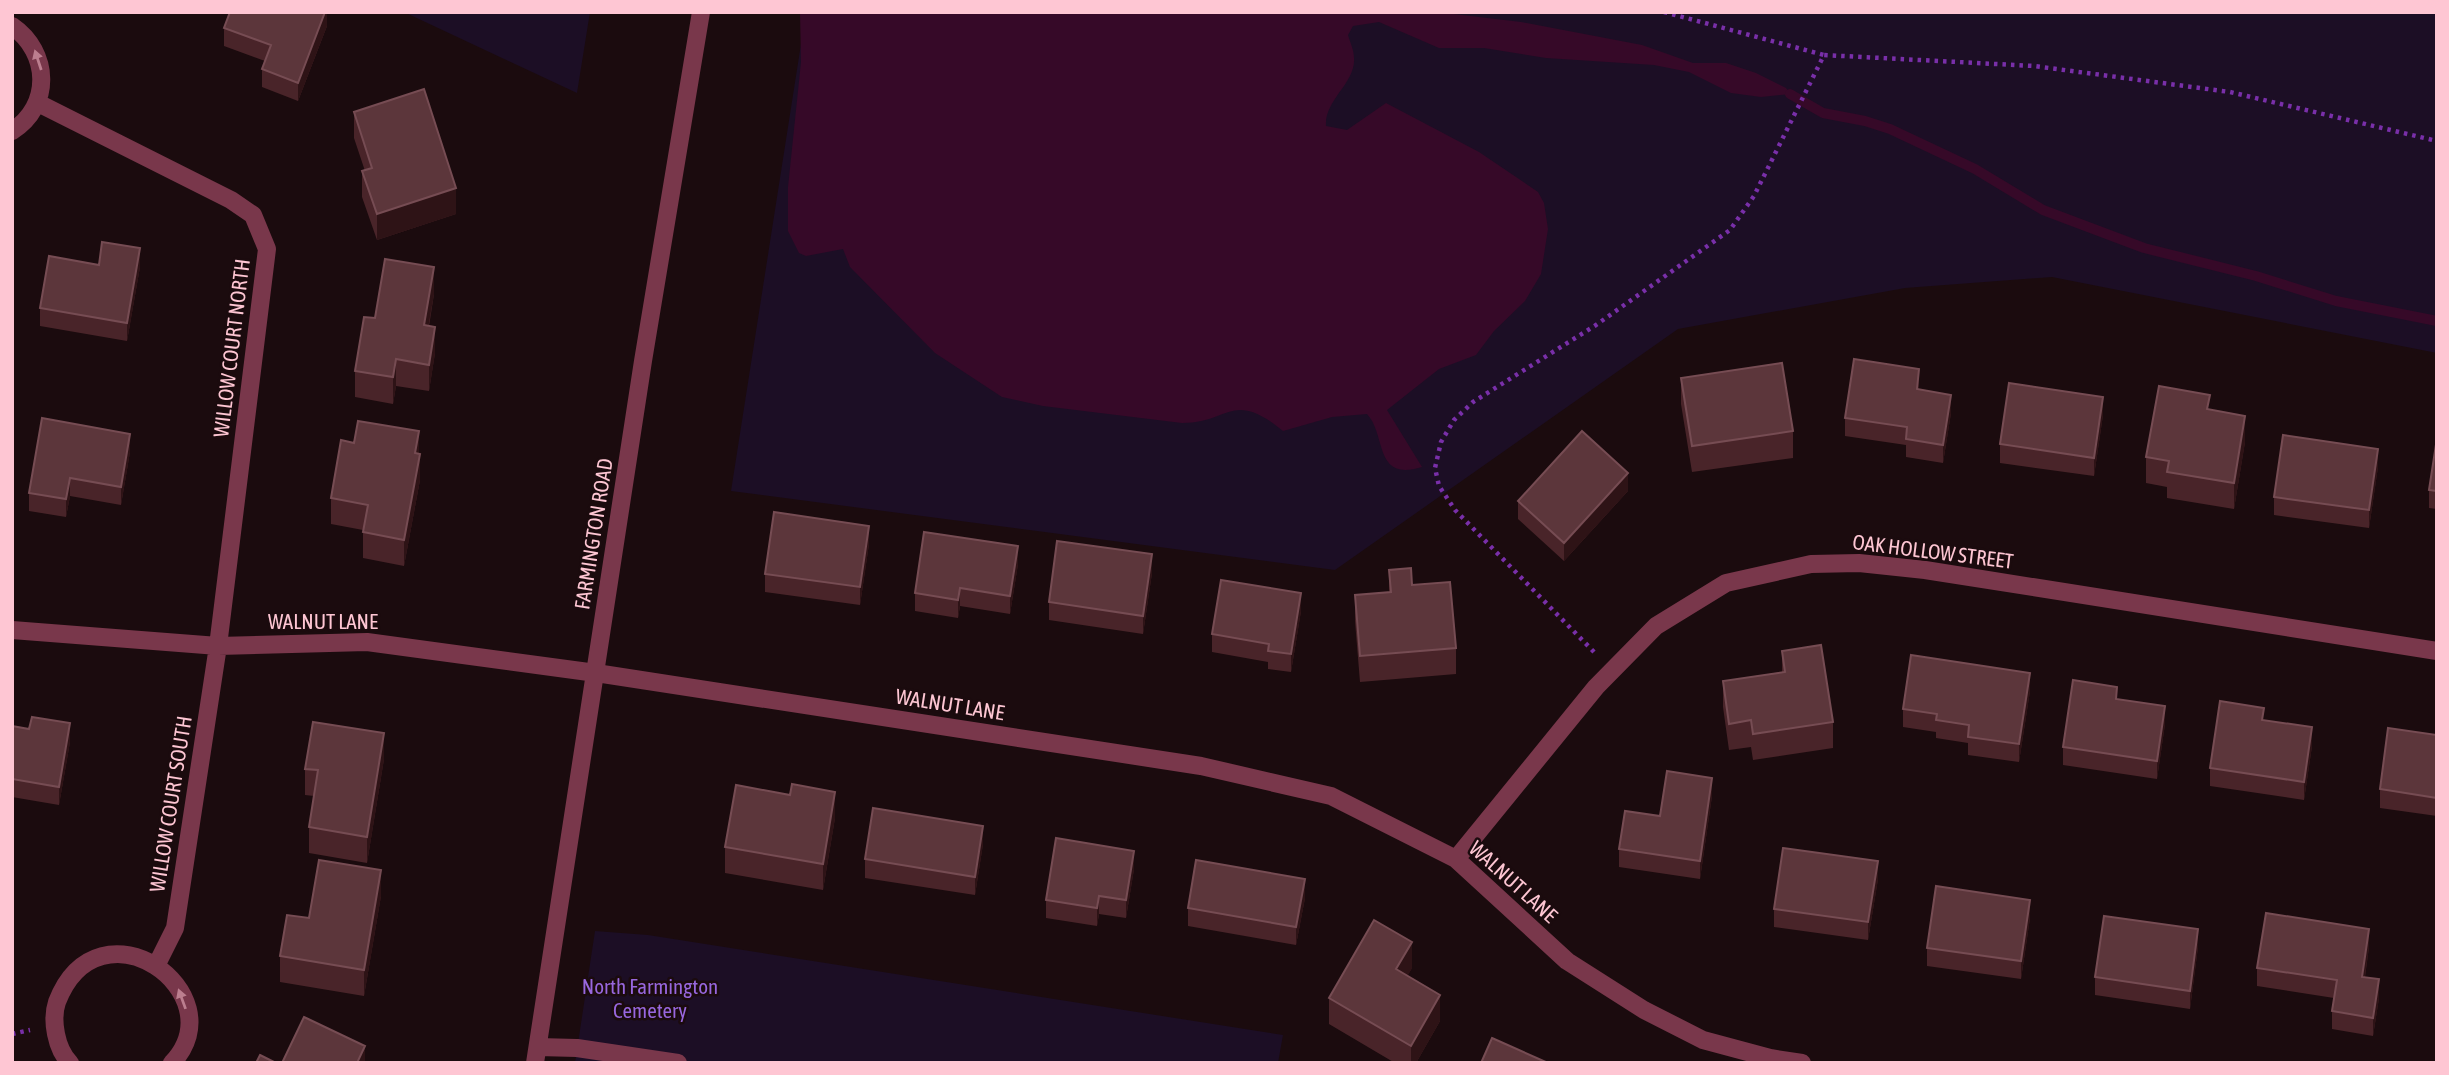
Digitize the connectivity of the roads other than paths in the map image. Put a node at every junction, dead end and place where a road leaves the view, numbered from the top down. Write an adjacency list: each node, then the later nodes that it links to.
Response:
1 (701, 12): 8 (street, FARMINGTON ROAD)
2 (12, 26): 3 (street, one-way to 2)
3 (38, 103): 4 (street); 6 (street, WILLOW COURT NORTH)
4 (12, 131)
5 (12, 630): 6 (street, WALNUT LANE)
6 (218, 646): 8 (street, WALNUT LANE); 10 (street, WILLOW COURT SOUTH)
7 (2437, 651): 9 (street, OAK HOLLOW STREET)
8 (596, 673): 9 (street, WALNUT LANE); 11 (street, FARMINGTON ROAD)
9 (1456, 859): 15 (street, WALNUT LANE)
10 (157, 964): 12 (street); 13 (street, one-way to 10)
11 (536, 1055): 14 (street)
12 (69, 1063)
13 (172, 1063)
14 (678, 1063)
15 (1802, 1063)

